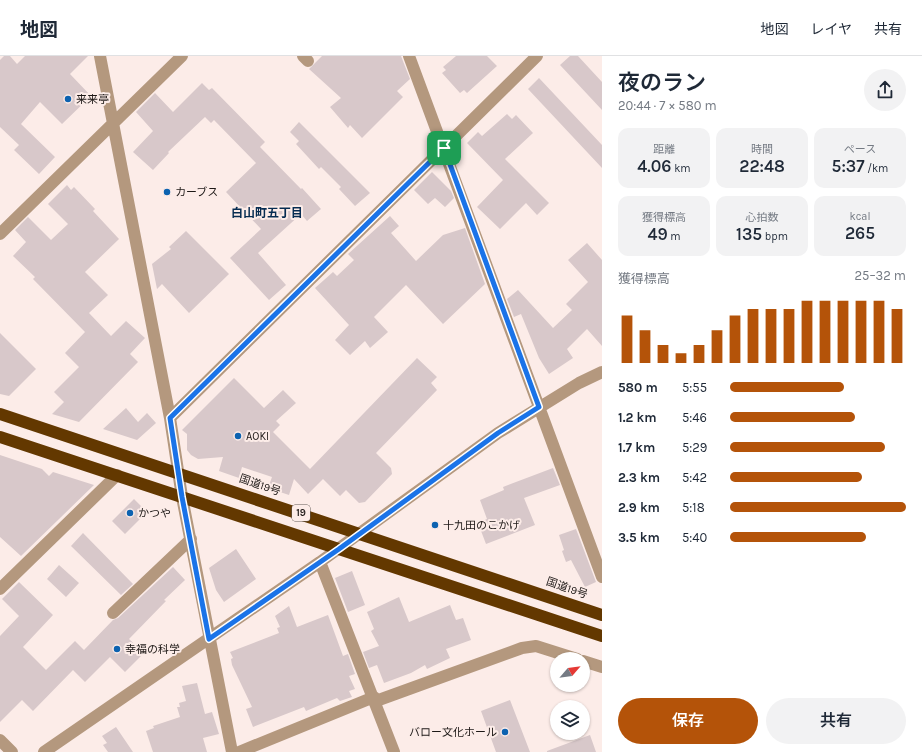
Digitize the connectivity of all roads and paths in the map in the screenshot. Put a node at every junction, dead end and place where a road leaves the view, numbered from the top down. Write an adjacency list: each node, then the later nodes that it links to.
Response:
1 (100, 56): 5 (street)
2 (182, 56): 5 (street)
3 (409, 56): 6 (street)
4 (537, 56): 6 (street)
5 (112, 122): 7 (street); 11 (street)
6 (444, 148): 9 (street); 11 (street)
7 (0, 234)
8 (602, 372): 9 (street)
9 (539, 407): 16 (street); 20 (street)
10 (0, 414): 13 (highway, 国道19号 / 19)
11 (170, 418): 13 (street)
12 (0, 437): 14 (highway, 19)
13 (178, 472): 15 (street); 16 (highway, 国道19号 / 19)
14 (117, 475): 15 (highway, 19); 21 (street)
15 (182, 497): 17 (street); 18 (highway, 19)
16 (361, 533): 18 (street); 23 (highway, 国道19号 / 19)
17 (191, 539): 22 (street); 25 (street)
18 (339, 549): 19 (street); 24 (highway, 19)
19 (320, 562): 25 (street); 29 (street)
20 (602, 577)
21 (0, 589)
22 (113, 613)
23 (602, 615)
24 (602, 636)
25 (209, 639): 32 (street); 33 (street)
26 (555, 652): 29 (street)
27 (590, 663): 28 (street)
28 (602, 667)
29 (375, 699): 34 (street); 35 (street)
30 (0, 740): 31 (street)
31 (12, 752)
32 (44, 752)
33 (232, 752)
34 (239, 752)
35 (394, 752)

